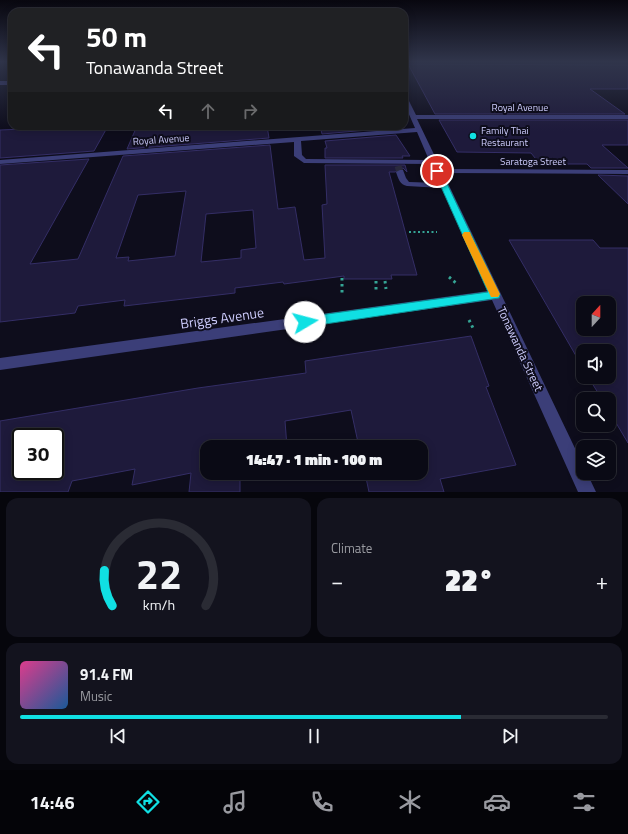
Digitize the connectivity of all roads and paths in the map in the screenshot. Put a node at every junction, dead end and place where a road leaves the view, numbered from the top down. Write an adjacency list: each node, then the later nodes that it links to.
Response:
1 (408, 106): 2 (street, Tonawanda Street)
2 (412, 116): 3 (street, Royal Avenue); 4 (street, Tonawanda Street)
3 (628, 117)
4 (418, 130): 5 (street, Royal Avenue); 8 (street, Tonawanda Street)
5 (298, 139): 6 (street, Royal Avenue); 7 (street, Saratoga Street)
6 (0, 162)
7 (398, 167): 8 (street, Saratoga Street); 10 (street)
8 (435, 167): 9 (street, Saratoga Street); 10 (street, Tonawanda Street)
9 (628, 172)
10 (444, 186): 21 (street, Tonawanda Street)
11 (409, 232): 12 (path)
12 (437, 232)
13 (449, 277): 17 (path)
14 (342, 278): 20 (path)
15 (376, 281): 19 (path)
16 (386, 281): 18 (path)
17 (457, 284)
18 (386, 288)
19 (376, 290)
20 (342, 294)
21 (495, 295): 24 (street, Briggs Avenue); 25 (street, Tonawanda Street)
22 (469, 320): 23 (path)
23 (474, 330)
24 (0, 364)
25 (587, 492)

